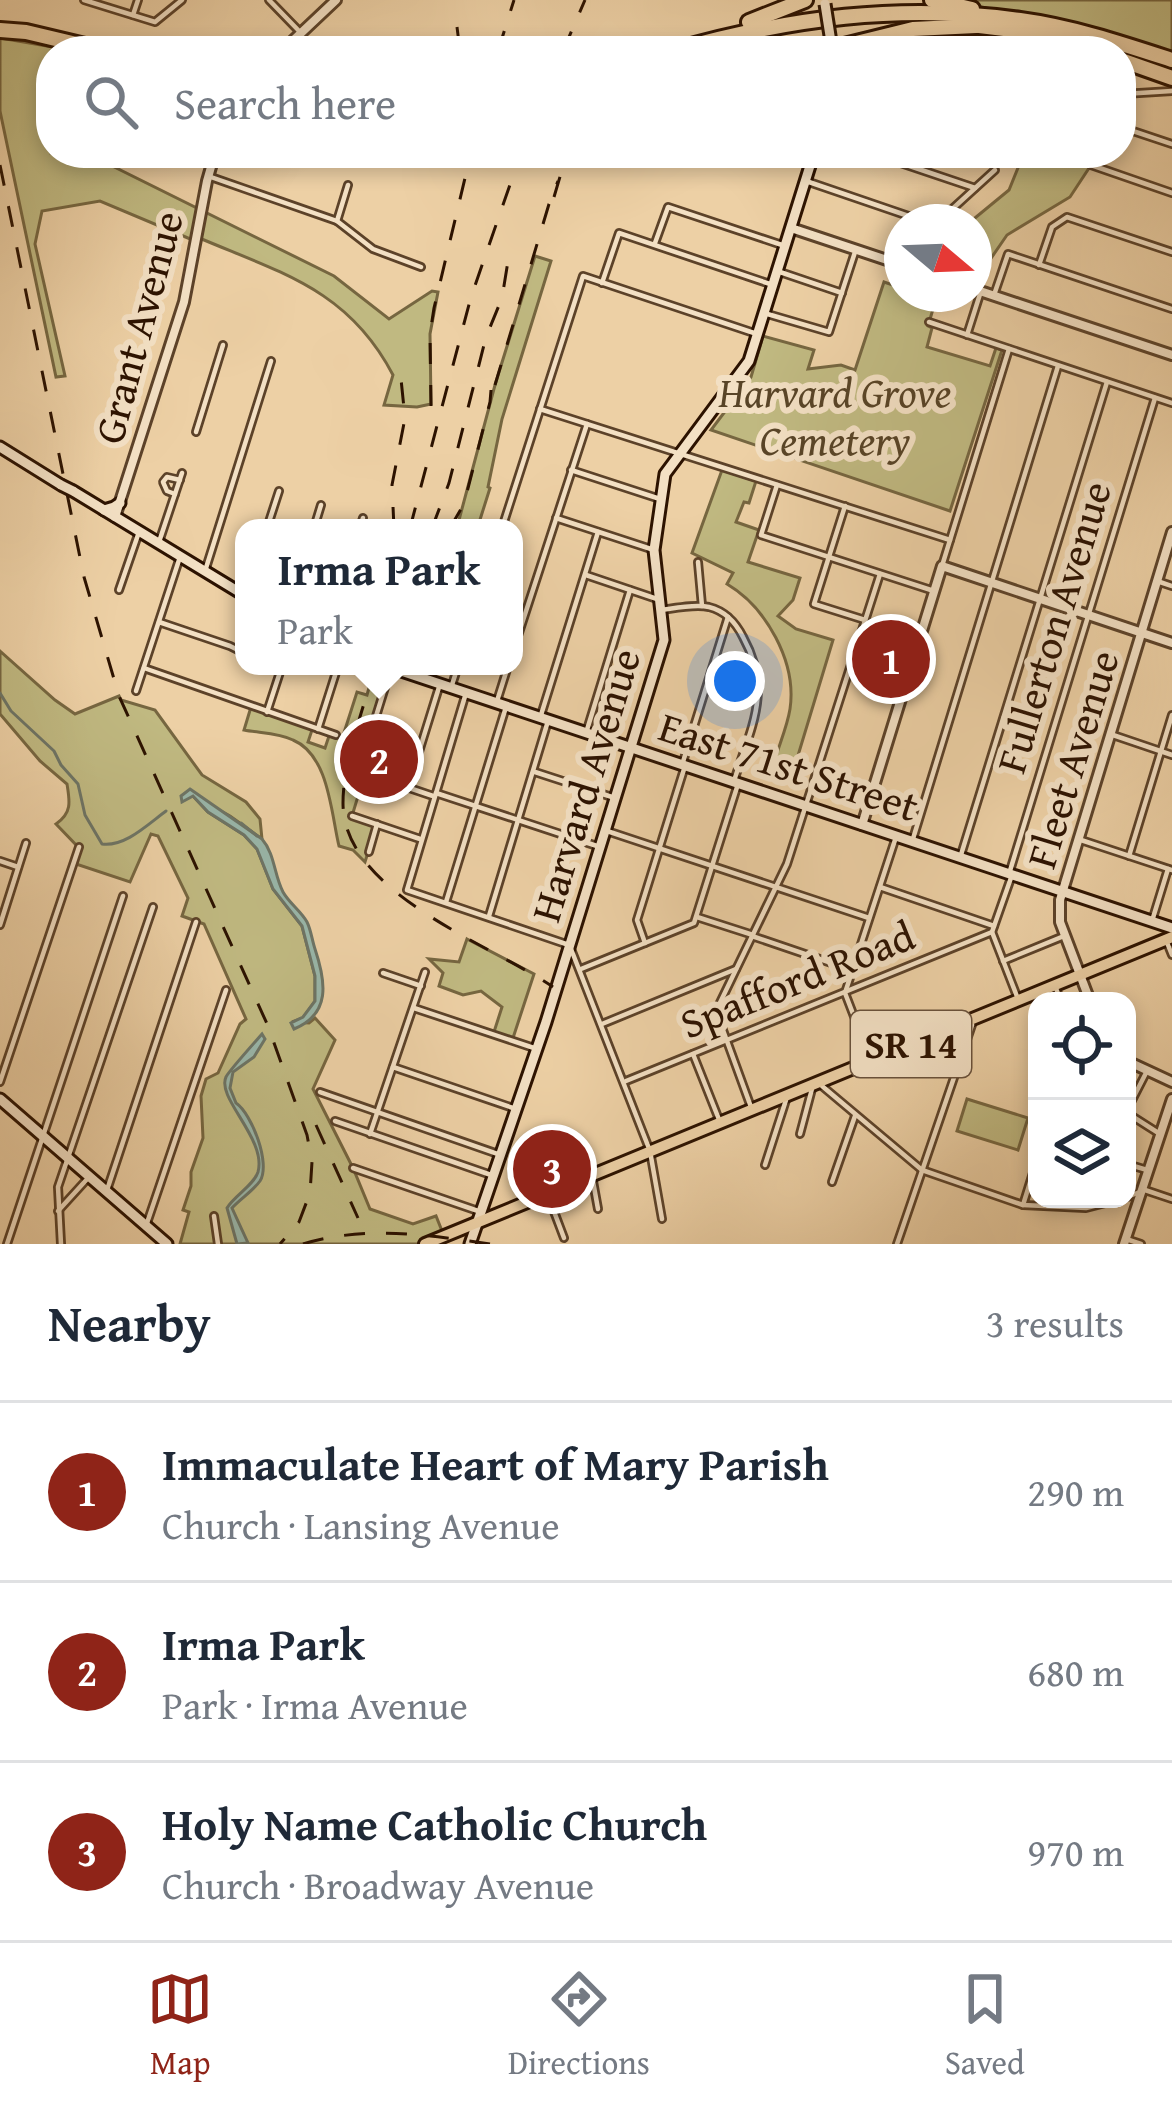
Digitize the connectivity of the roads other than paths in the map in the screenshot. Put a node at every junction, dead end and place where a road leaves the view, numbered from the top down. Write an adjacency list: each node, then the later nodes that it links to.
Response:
1 (84, 0): 9 (street)
2 (138, 0): 9 (street)
3 (182, 0): 9 (street)
4 (269, 0): 12 (street)
5 (336, 0): 12 (street)
6 (805, 0): 17 (highway)
7 (932, 0): 10 (highway)
8 (824, 2): 20 (main road, bridge)
9 (133, 15)
10 (1018, 20): 18 (highway); 24 (highway)
11 (982, 26): 14 (highway); 19 (highway); 21 (highway)
12 (301, 33): 16 (street)
13 (0, 34): 15 (highway); 25 (highway)
14 (1046, 34): 22 (highway); 23 (highway)
15 (43, 36)
16 (298, 36)
17 (706, 36)
18 (728, 36)
19 (758, 36)
20 (829, 36)
21 (876, 36)
22 (1052, 36)
23 (1054, 36)
24 (1088, 36)
25 (36, 42)
26 (1136, 52): 29 (highway)
27 (1136, 57): 29 (highway)
28 (1136, 61): 30 (highway)
29 (1172, 64)
30 (1172, 78)
31 (1172, 91): 32 (street)
32 (1136, 93)
33 (1136, 132): 34 (street)
34 (1172, 144)
35 (210, 168): 40 (street, Grant Avenue)
36 (809, 168): 41 (main road, Harvard Avenue)
37 (916, 168): 43 (street)
38 (1100, 168): 44 (street)
39 (995, 170): 43 (street)
40 (208, 176): 47 (street); 85 (street, Grant Avenue)
41 (805, 181): 46 (street); 48 (main road, Harvard Avenue)
42 (348, 185): 47 (street)
43 (975, 188): 45 (street)
44 (1172, 193)
45 (958, 204)
46 (884, 208)
47 (338, 220): 55 (street)
48 (791, 228): 50 (main road, Harvard Avenue); 51 (street)
49 (655, 245): 50 (street); 57 (street); 58 (street)
50 (785, 246): 56 (main road, Harvard Avenue)
51 (856, 249): 53 (street); 59 (street)
52 (1172, 252): 54 (street)
53 (884, 259)
54 (1039, 265): 60 (street); 61 (street)
55 (421, 267)
56 (777, 271): 58 (main road, Harvard Avenue); 59 (street)
57 (602, 283): 65 (street); 75 (street)
58 (773, 285): 63 (main road, Harvard Avenue)
59 (842, 293): 63 (street)
60 (994, 295): 69 (street)
61 (1172, 309)
62 (972, 312): 66 (street)
63 (764, 313): 65 (main road, Harvard Avenue)
64 (929, 322): 66 (street)
65 (758, 334): 79 (main road, Harvard Avenue)
66 (967, 335): 68 (street)
67 (223, 345): 77 (street)
68 (1009, 349): 71 (street); 97 (street)
69 (1172, 355)
70 (271, 361): 104 (street)
71 (1058, 366): 72 (street); 108 (street)
72 (1107, 382): 73 (street); 114 (street)
73 (1155, 398): 74 (street); 117 (street, Fullerton Avenue)
74 (1172, 404)
75 (540, 409): 76 (street); 93 (street)
76 (587, 424): 79 (street); 80 (street)
77 (196, 432)
78 (0, 447): 88 (main road, bridge)
79 (680, 454): 81 (street); 84 (main road, Harvard Avenue)
80 (571, 470): 84 (street); 90 (street)
81 (778, 484): 87 (street); 101 (street)
82 (279, 491): 91 (street)
83 (175, 494): 83 (street); 98 (street)
84 (660, 499): 99 (main road, Harvard Avenue)
85 (120, 502): 88 (main road); 89 (street, Grant Avenue)
86 (321, 505): 92 (street)
87 (845, 506): 97 (street); 101 (street)
88 (104, 510): 89 (main road)
89 (115, 517): 94 (main road)
90 (556, 518): 95 (street); 119 (street)
91 (270, 519)
92 (317, 519)
93 (505, 519)
94 (139, 532): 98 (main road); 110 (street)
95 (598, 532): 99 (street); 106 (street)
96 (1172, 532): 107 (street, Fleet Avenue)
97 (950, 540): 103 (street)
98 (159, 543): 100 (main road)
99 (654, 550): 115 (main road, Harvard Avenue)
100 (180, 556): 104 (main road); 121 (street)
101 (828, 557): 105 (street); 120 (street)
102 (698, 562): 116 (street)
103 (942, 566): 108 (street); 113 (street)
104 (205, 572): 111 (main road)
105 (880, 574): 113 (street); 120 (street)
106 (586, 575): 112 (street); 138 (street)
107 (1157, 581): 109 (street); 122 (street, Fleet Avenue)
108 (992, 583): 114 (street); 162 (street)
109 (1172, 586)
110 (119, 590)
111 (235, 590)
112 (630, 590): 115 (street); 140 (street)
113 (934, 591): 157 (street)
114 (1040, 599): 117 (street); 169 (street)
115 (661, 605): 116 (street); 143 (main road, Harvard Avenue)
116 (703, 606): 118 (street)
117 (1088, 615): 122 (street); 174 (street, Fullerton Avenue)
118 (728, 617): 146 (street); 148 (street)
119 (523, 619)
120 (866, 620): 153 (street)
121 (158, 622): 124 (street); 125 (street)
122 (1141, 633): 123 (street); 141 (street, Fleet Avenue)
123 (1172, 643)
124 (235, 648)
125 (144, 668): 133 (street); 136 (street)
126 (277, 675): 136 (street)
127 (335, 675): 139 (street)
128 (387, 675): 149 (street)
129 (413, 675): 132 (main road, East 71st Street)
130 (452, 675): 132 (street)
131 (506, 675): 135 (street)
132 (445, 686): 134 (main road, East 71st Street); 149 (street)
133 (136, 691)
134 (466, 693): 135 (main road, East 71st Street); 150 (street)
135 (501, 705): 138 (main road, East 71st Street); 152 (street)
136 (267, 712): 139 (street)
137 (1172, 715): 144 (street)
138 (544, 719): 140 (main road, East 71st Street); 147 (street)
139 (318, 729): 142 (street)
140 (586, 733): 143 (main road, East 71st Street)
141 (1110, 734): 144 (street); 161 (street, Fleet Avenue)
142 (336, 735)
143 (630, 748): 146 (main road, East 71st Street); 151 (main road, Harvard Avenue)
144 (1161, 752): 145 (street); 168 (street)
145 (1172, 755)
146 (683, 766): 148 (main road, East 71st Street); 166 (street)
147 (532, 771): 151 (street); 155 (street)
148 (736, 783): 153 (main road, East 71st Street); 171 (street)
149 (408, 787): 150 (street)
150 (435, 794): 152 (street); 160 (street)
151 (615, 798): 158 (main road, Harvard Avenue)
152 (476, 806): 155 (street); 179 (street)
153 (807, 807): 157 (main road, East 71st Street); 175 (street)
154 (352, 816): 156 (street)
155 (517, 819): 165 (street); 182 (street)
156 (377, 824): 160 (street); 167 (street)
157 (862, 825): 159 (main road, East 71st Street)
158 (605, 830): 165 (main road, Harvard Avenue); 166 (street)
159 (896, 836): 162 (main road, East 71st Street); 176 (street)
160 (420, 839): 179 (street)
161 (1078, 839): 168 (street); 177 (street, Fleet Avenue)
162 (912, 842): 169 (main road, East 71st Street)
163 (26, 843): 172 (street)
164 (79, 847): 218 (street)
165 (600, 847): 192 (main road, Harvard Avenue)
166 (660, 848): 171 (street); 191 (street)
167 (369, 852)
168 (1129, 856): 173 (street)
169 (961, 858): 174 (main road, East 71st Street)
170 (0, 861): 172 (street)
171 (713, 866): 175 (street); 181 (street)
172 (18, 867): 186 (street)
173 (1170, 869): 184 (street)
174 (1010, 875): 177 (main road, East 71st Street); 187 (street, Fullerton Avenue)
175 (776, 887): 183 (street); 188 (street)
176 (879, 887): 183 (street); 187 (street)
177 (1063, 892): 184 (main road, East 71st Street); 190 (street, Fleet Avenue)
178 (123, 896): 237 (street)
179 (446, 904): 182 (street)
180 (153, 907): 240 (street)
181 (697, 916): 188 (street); 191 (street)
182 (488, 918): 192 (street)
183 (869, 918): 197 (street)
184 (1152, 921): 189 (main road, East 71st Street)
185 (196, 922): 251 (street)
186 (0, 925)
187 (993, 929): 194 (street); 206 (street, Spafford Road)
188 (752, 935): 196 (street); 197 (street)
189 (1170, 935): 193 (street); 200 (main road, SR 14)
190 (1064, 936): 194 (street); 200 (street, Fleet Avenue)
191 (645, 943): 195 (street)
192 (570, 947): 195 (street); 212 (main road, Harvard Avenue)
193 (1172, 955)
194 (1002, 962): 207 (street)
195 (580, 969): 210 (street)
196 (736, 969): 210 (street); 211 (street)
197 (852, 970): 206 (street)
198 (425, 972): 201 (street)
199 (383, 973): 201 (street)
200 (1080, 975): 202 (main road, SR 14); 205 (street, Fleet Avenue)
201 (421, 986): 208 (street)
202 (1055, 986): 204 (street); 207 (main road, SR 14)
203 (226, 990): 263 (street)
204 (1057, 992)
205 (1087, 992)
206 (844, 993): 211 (street, Spafford Road); 214 (street)
207 (1018, 1000): 209 (main road, SR 14)
208 (414, 1008): 212 (street); 215 (street)
209 (974, 1019): 214 (main road, SR 14); 244 (street)
210 (601, 1024): 219 (street)
211 (726, 1041): 213 (street, Spafford Road); 228 (street)
212 (537, 1049): 227 (main road, Harvard Avenue)
213 (693, 1054): 219 (street, Spafford Road); 233 (street)
214 (871, 1061): 221 (main road, SR 14)
215 (393, 1066): 227 (street); 229 (street)
216 (1136, 1066): 217 (street)
217 (1147, 1071): 220 (street); 226 (street)
218 (0, 1082)
219 (623, 1082): 238 (street)
220 (1172, 1082)
221 (816, 1084): 223 (main road, SR 14); 230 (street); 236 (street)
222 (320, 1093): 229 (street)
223 (788, 1095): 228 (main road, SR 14); 241 (street)
224 (0, 1099): 237 (main road)
225 (1172, 1099): 234 (street)
226 (1133, 1100)
227 (517, 1109): 239 (main road, Harvard Avenue)
228 (752, 1109): 233 (main road, SR 14)
229 (377, 1113): 235 (street); 239 (street)
230 (855, 1116): 244 (street); 249 (street)
231 (1136, 1117): 234 (street)
232 (335, 1121): 235 (street)
233 (720, 1123): 238 (main road, SR 14)
234 (1164, 1131): 245 (street)
235 (370, 1133): 246 (street)
236 (800, 1134)
237 (43, 1137): 240 (main road); 267 (street)
238 (650, 1151): 247 (main road, SR 14); 262 (street)
239 (500, 1155): 246 (main road, Harvard Avenue)
240 (68, 1158): 248 (main road); 259 (street)
241 (765, 1165)
242 (1136, 1167): 245 (street)
243 (353, 1168): 260 (street)
244 (922, 1170): 256 (street); 272 (street)
245 (1147, 1170): 252 (street)
246 (494, 1175): 260 (main road, Harvard Avenue)
247 (592, 1176): 253 (main road, SR 14); 258 (street)
248 (89, 1178): 251 (main road); 259 (street)
249 (832, 1182)
250 (1028, 1189): 256 (street)
251 (106, 1191): 263 (main road)
252 (1141, 1191): 254 (street); 255 (street); 265 (street)
253 (547, 1193): 260 (main road, SR 14); 264 (street)
254 (1136, 1193)
255 (1172, 1199)
256 (1023, 1205): 257 (street)
257 (1028, 1205)
258 (598, 1209)
259 (58, 1211): 268 (street)
260 (481, 1212): 270 (main road); 271 (main road, Harvard Avenue)
261 (214, 1216): 269 (street)
262 (662, 1219)
263 (146, 1227): 266 (main road)
264 (564, 1238)
265 (1125, 1242): 273 (street)
266 (162, 1243)
267 (7, 1244)
268 (62, 1244)
269 (218, 1244)
270 (425, 1244)
271 (470, 1244)
272 (897, 1244)
273 (1141, 1244)

